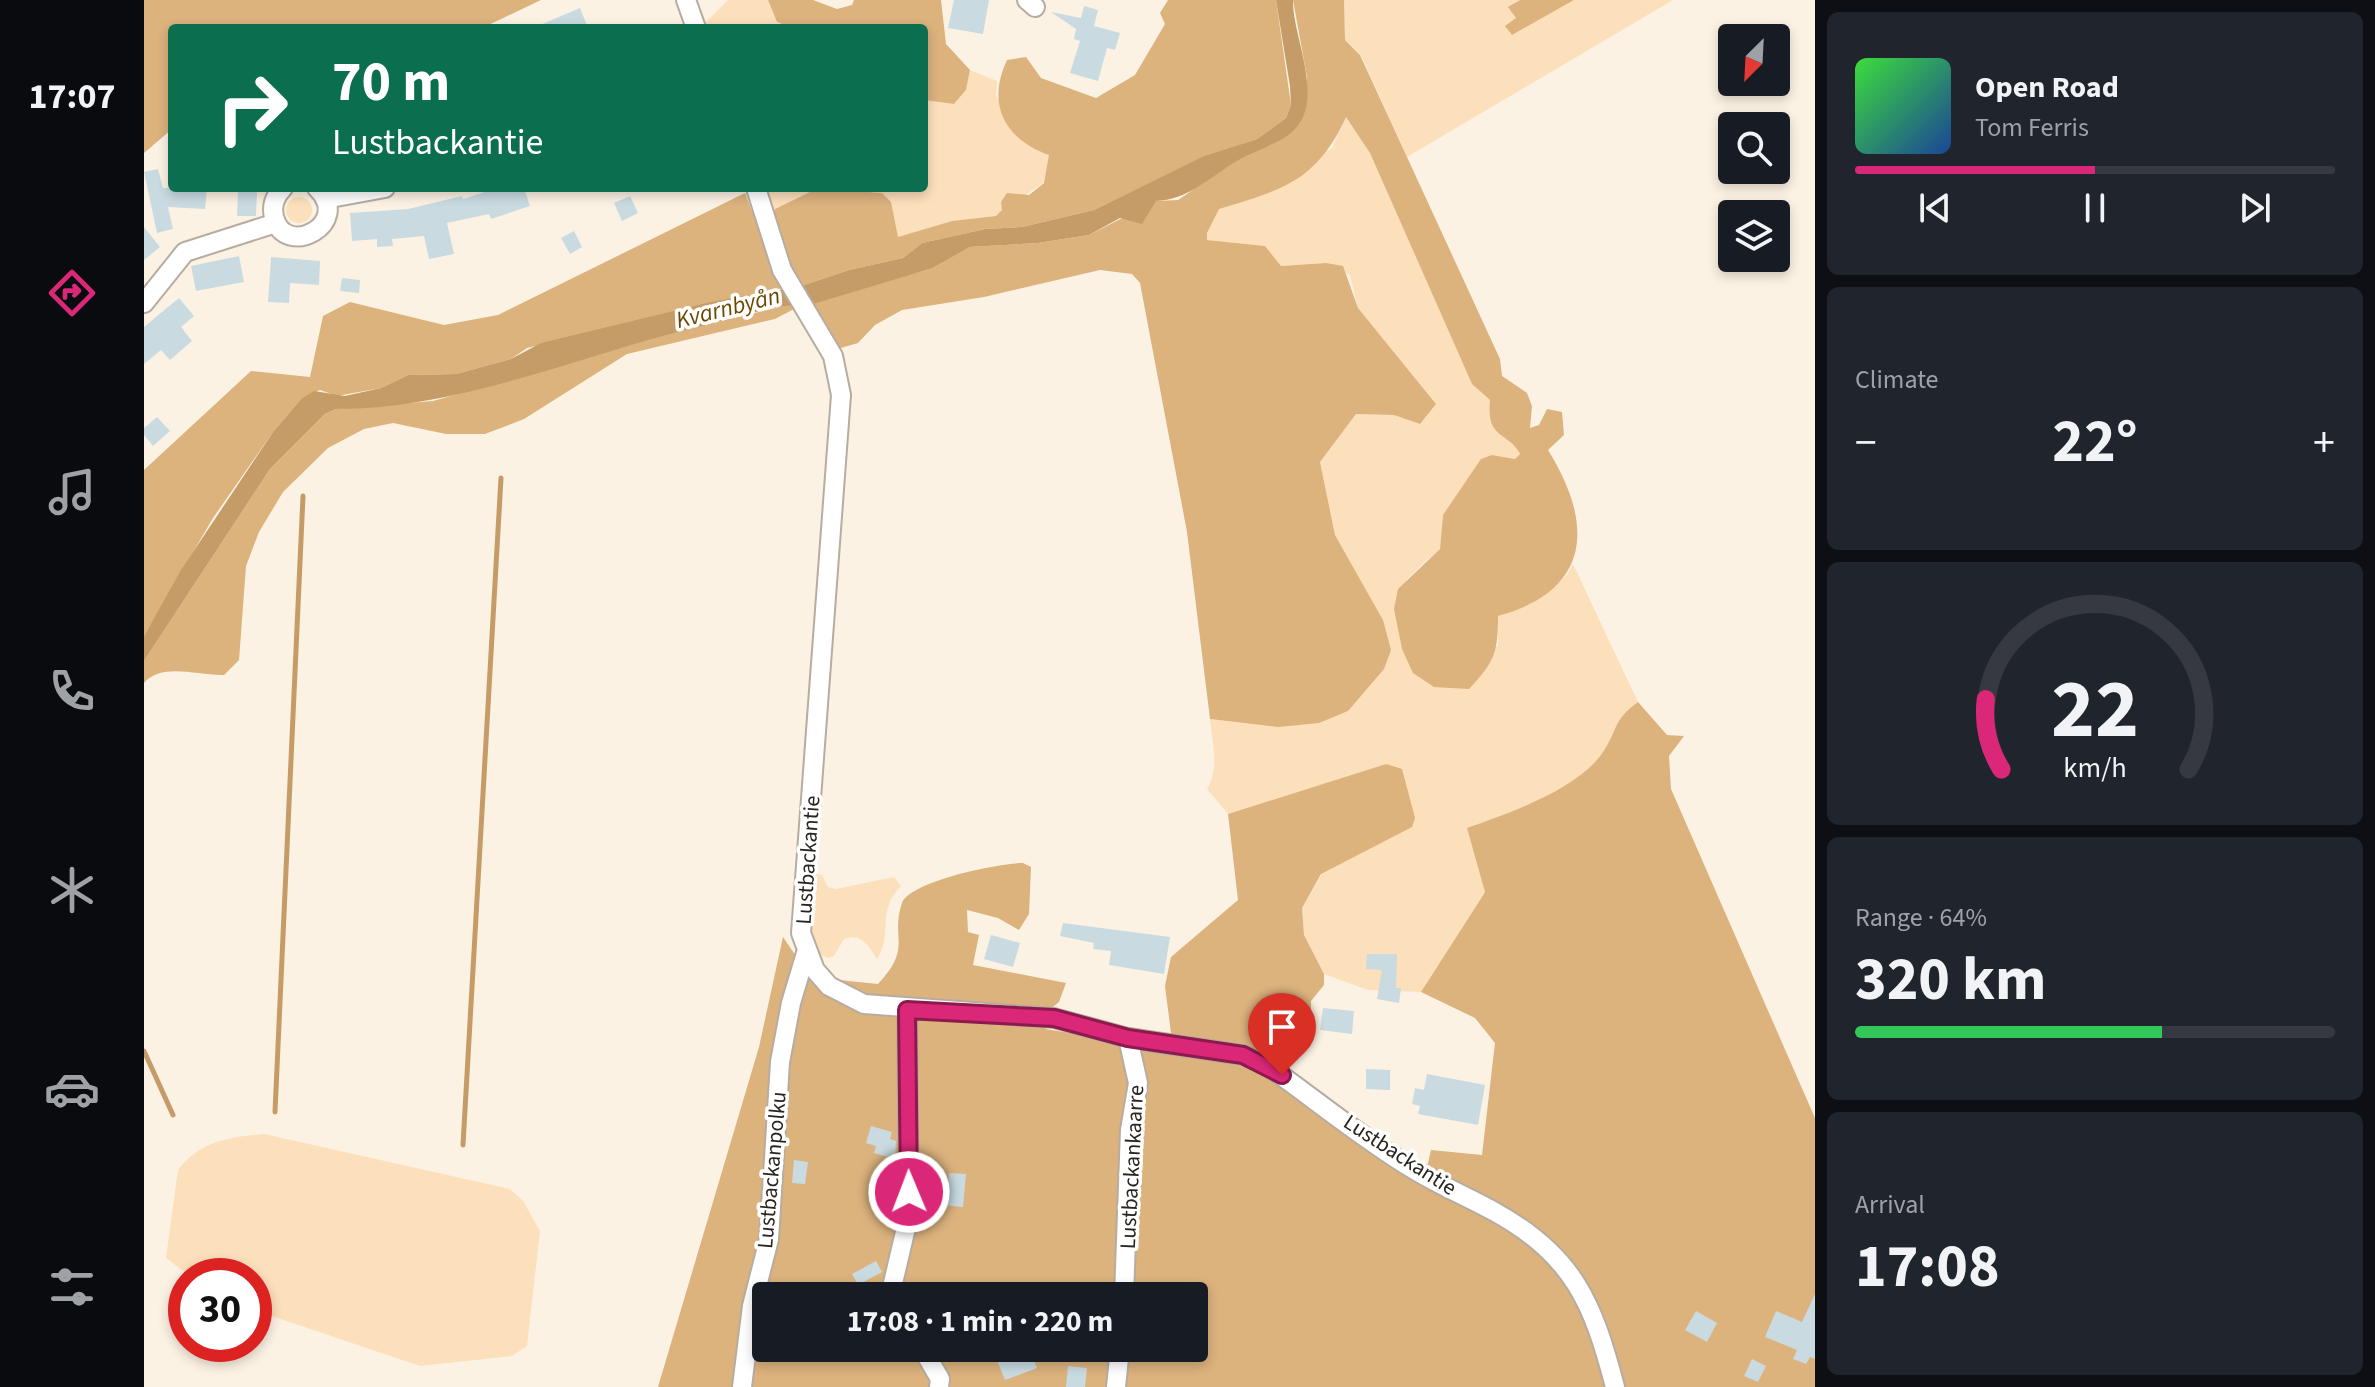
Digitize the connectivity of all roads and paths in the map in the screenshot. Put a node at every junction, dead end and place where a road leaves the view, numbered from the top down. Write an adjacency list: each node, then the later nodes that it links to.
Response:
1 (686, 0): 2 (street)
2 (695, 24)
3 (281, 192): 7 (street)
4 (342, 192): 6 (street)
5 (757, 192): 9 (street, Lustbackantie)
6 (321, 194): 7 (street)
7 (276, 223): 8 (street)
8 (144, 303)
9 (806, 953): 10 (street, Lustbackantie); 16 (street, Lustbackanpolku)
10 (907, 1010): 11 (street, Lustbackantie); 12 (street)
11 (1128, 1038): 13 (street, Lustbackankaarre); 19 (street, Lustbackantie)
12 (893, 1282)
13 (1125, 1282)
14 (930, 1362): 17 (street)
15 (1119, 1362): 18 (street)
16 (742, 1387)
17 (939, 1387)
18 (1116, 1387)
19 (1615, 1387)

